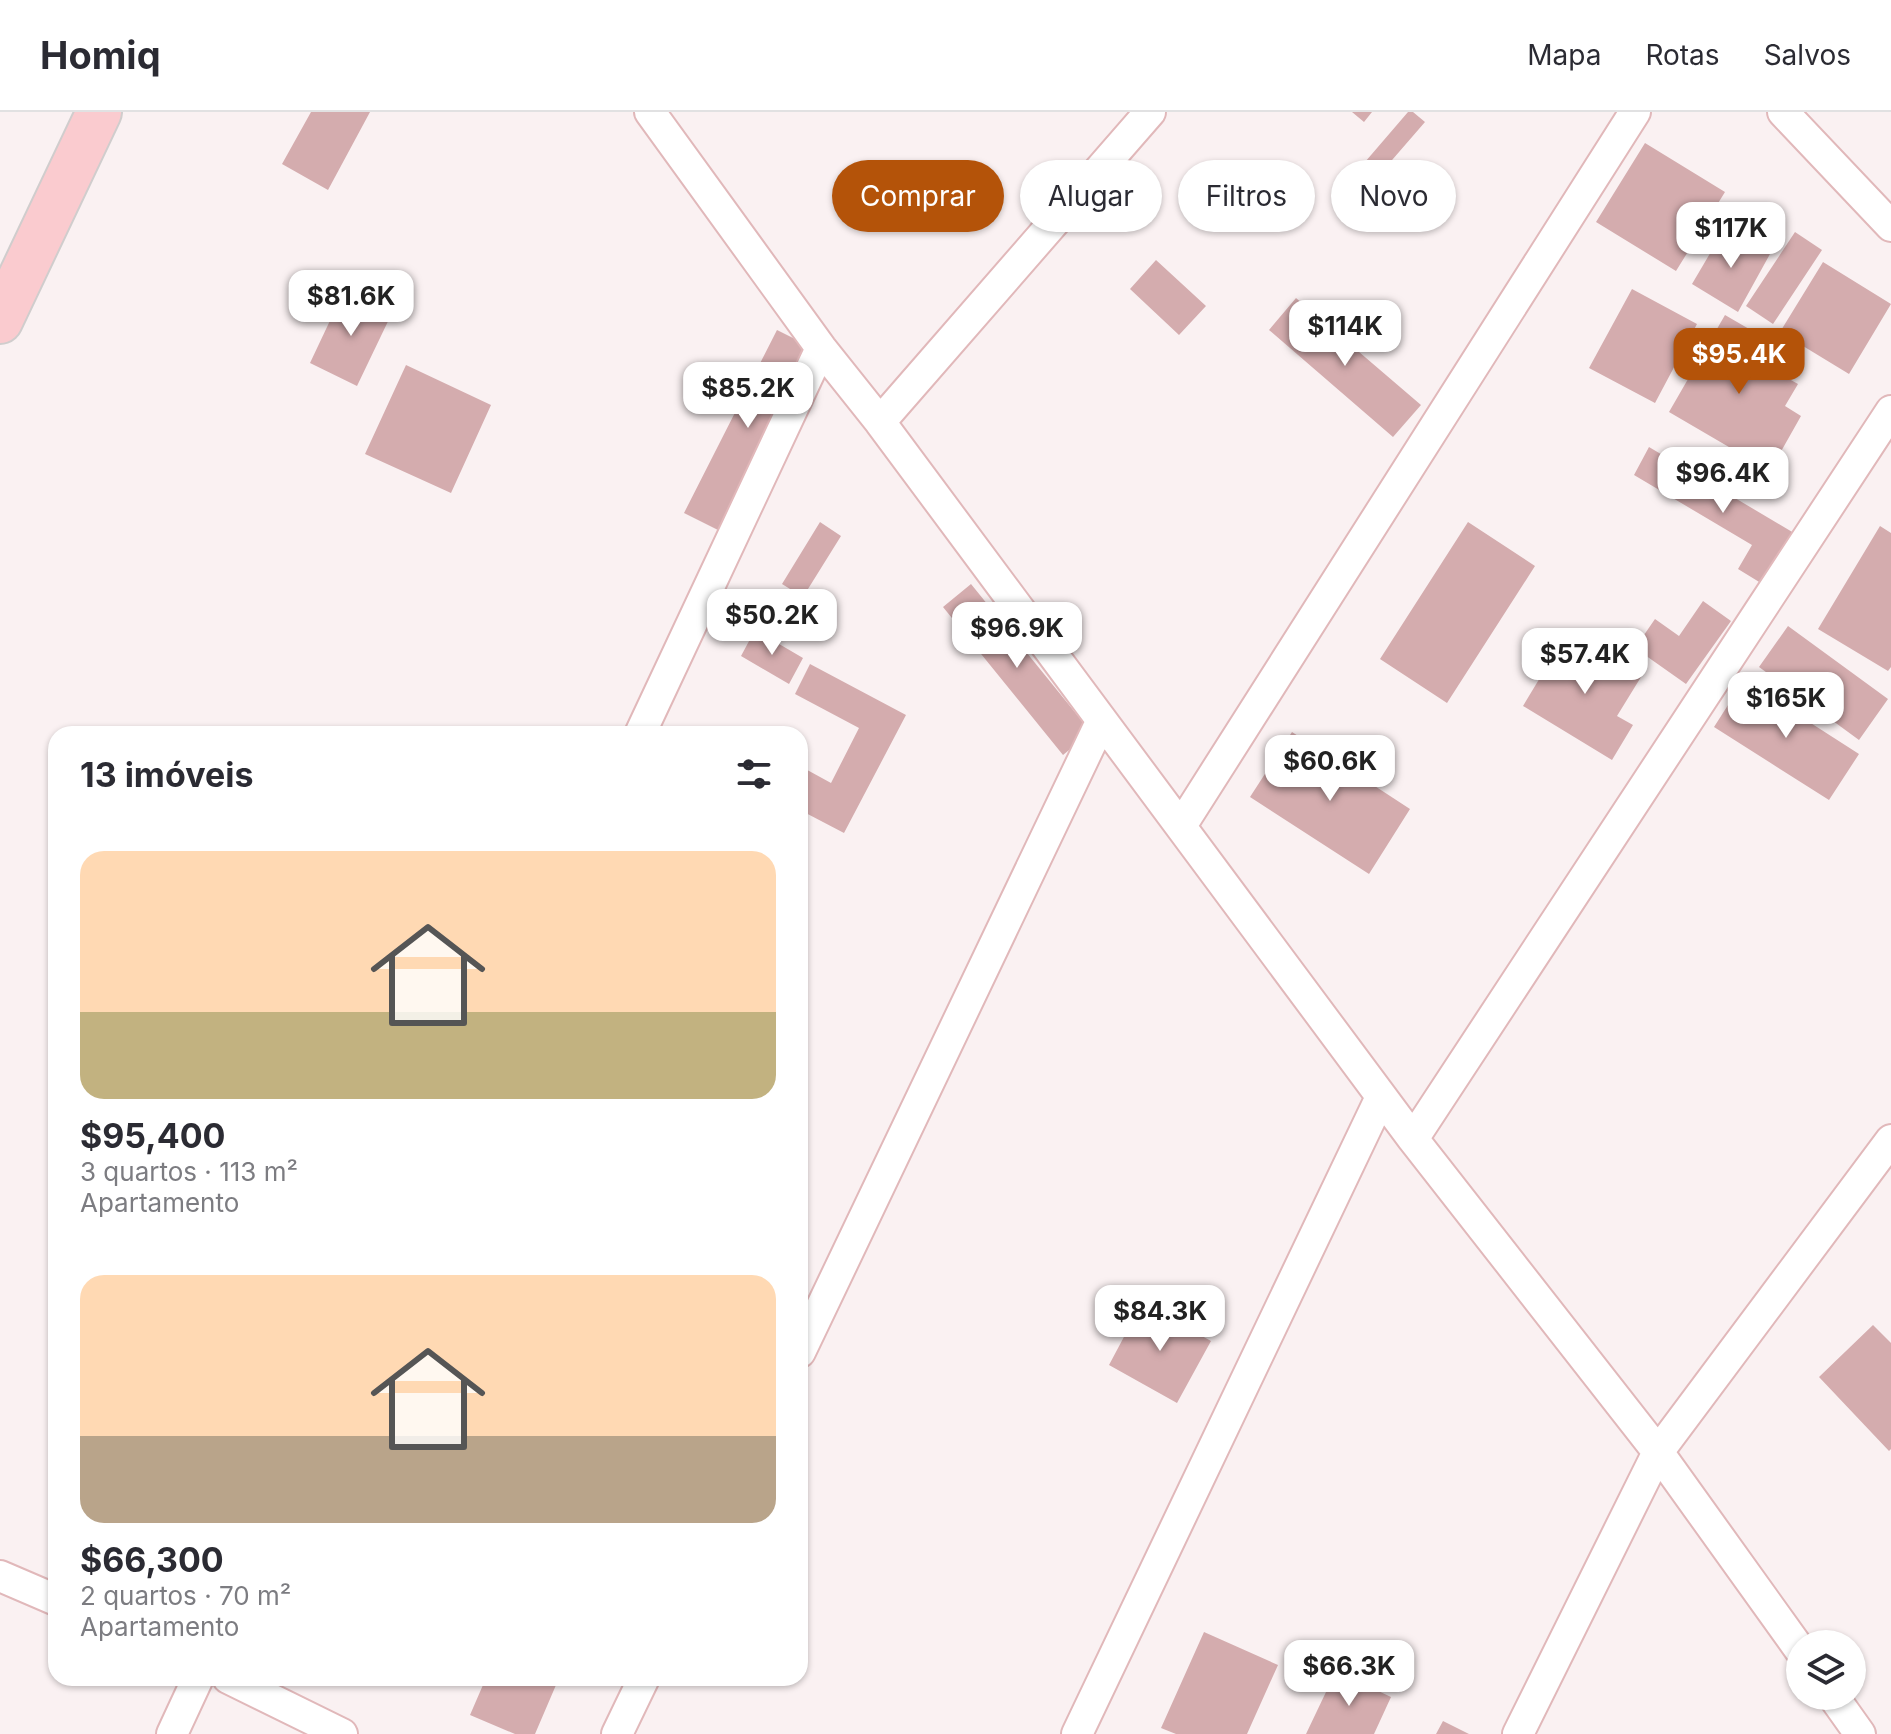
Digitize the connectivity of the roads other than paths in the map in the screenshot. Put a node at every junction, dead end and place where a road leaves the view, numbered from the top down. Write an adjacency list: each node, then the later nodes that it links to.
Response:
1 (99, 112): 7 (main road)
2 (650, 112): 8 (street)
3 (1150, 112): 10 (street)
4 (1635, 112): 13 (street)
5 (1783, 112): 6 (street)
6 (1891, 226)
7 (0, 321)
8 (821, 348): 10 (street); 12 (street)
9 (1891, 411): 15 (street)
10 (880, 422): 11 (street)
11 (1101, 722): 13 (street); 17 (street)
12 (644, 726)
13 (1181, 826): 14 (street)
14 (1381, 1097): 15 (street); 29 (street)
15 (1413, 1139): 18 (street)
16 (1891, 1140): 18 (street)
17 (808, 1335)
18 (1658, 1452): 21 (street); 30 (street)
19 (0, 1576): 20 (street)
20 (48, 1597)
21 (1786, 1630)
22 (194, 1686): 26 (street)
23 (244, 1686): 27 (street)
24 (640, 1686): 28 (street)
25 (1843, 1710): 31 (street)
26 (172, 1734)
27 (342, 1734)
28 (617, 1734)
29 (1077, 1734)
30 (1518, 1734)
31 (1860, 1734)

